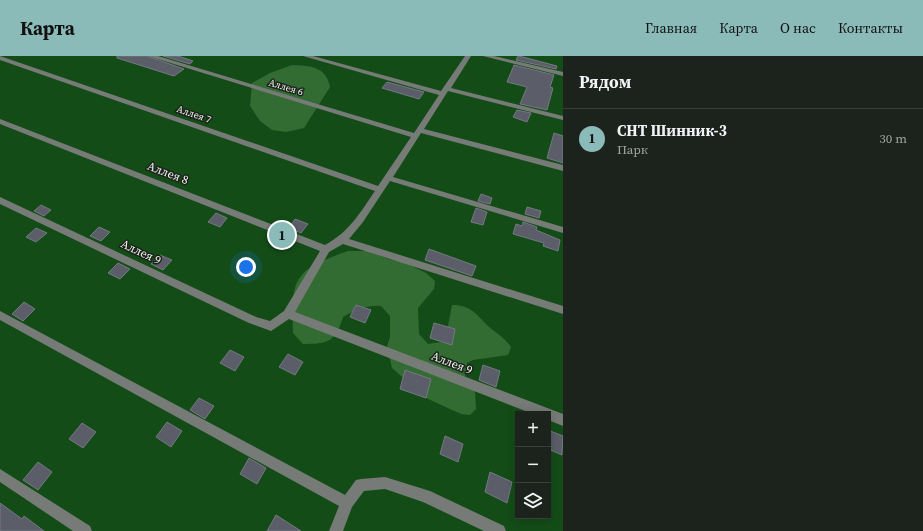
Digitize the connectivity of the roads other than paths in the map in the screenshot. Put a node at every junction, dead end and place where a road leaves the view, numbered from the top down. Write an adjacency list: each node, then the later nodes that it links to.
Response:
1 (151, 56): 10 (lane, Аллея 6)
2 (306, 56): 7 (lane)
3 (486, 56): 6 (lane)
4 (466, 57): 7 (lane)
5 (0, 58): 13 (lane, Аллея 7)
6 (563, 74)
7 (445, 92): 8 (lane); 10 (lane)
8 (563, 118)
9 (0, 121): 17 (lane, Аллея 8)
10 (418, 133): 11 (lane, Аллея 6); 12 (lane)
11 (563, 168)
12 (388, 178): 13 (lane); 15 (lane)
13 (380, 190): 16 (lane)
14 (0, 200): 19 (lane, Аллея 9)
15 (563, 230)
16 (342, 240): 17 (lane); 18 (lane)
17 (326, 249): 19 (lane)
18 (563, 310)
19 (288, 314): 21 (lane, Аллея 9)
20 (0, 315): 23 (lane)
21 (563, 420)
22 (0, 475): 24 (lane)
23 (347, 502): 25 (lane); 26 (lane)
24 (85, 531)
25 (336, 531)
26 (499, 531)

